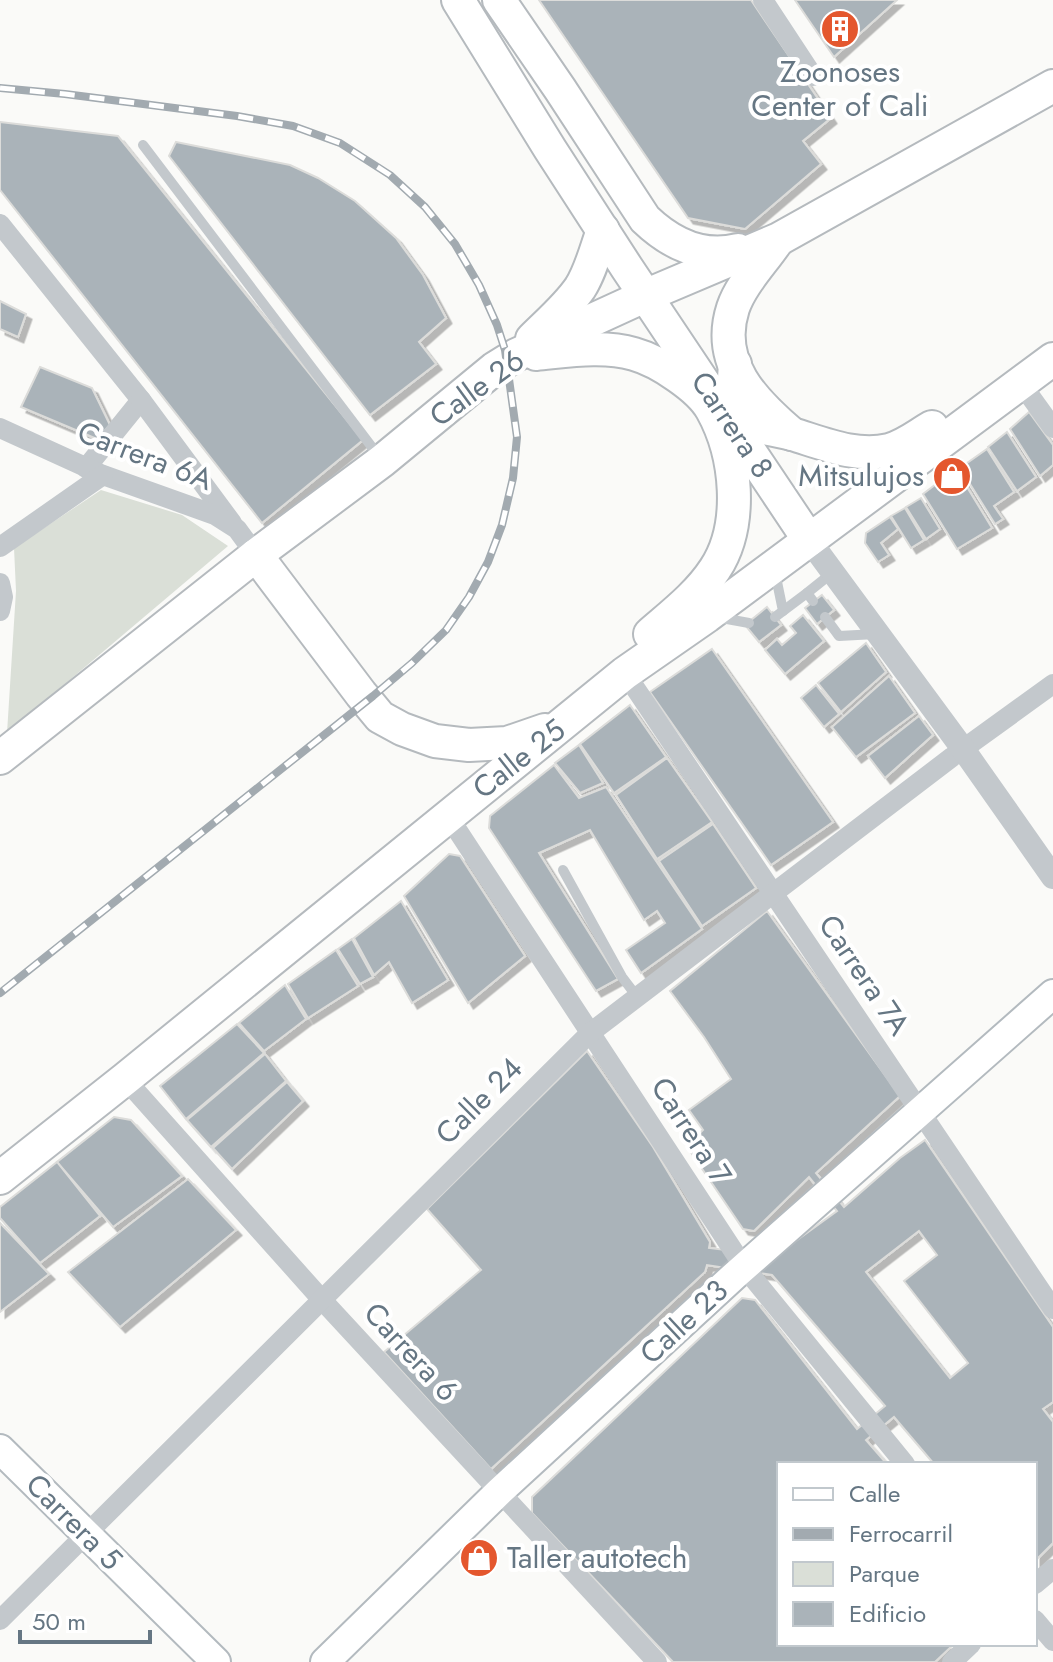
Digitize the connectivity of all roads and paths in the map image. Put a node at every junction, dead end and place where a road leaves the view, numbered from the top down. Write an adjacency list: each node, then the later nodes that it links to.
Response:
1 (458, 0): 8 (main road, Carrera 8)
2 (499, 0): 6 (main road)
3 (763, 0): 4 (street)
4 (813, 76)
5 (1053, 86): 13 (main road, Calle 26)
6 (590, 135): 8 (main road); 9 (main road)
7 (143, 145): 23 (lane)
8 (550, 149): 10 (main road, Carrera 8)
9 (619, 179): 10 (main road); 13 (main road)
10 (585, 202): 12 (main road, Carrera 8)
11 (0, 224): 18 (street)
12 (603, 230): 14 (main road, Carrera 8); 15 (main road)
13 (779, 239): 14 (main road, Calle 26); 16 (main road)
14 (647, 295): 15 (main road, Calle 26); 19 (main road, Carrera 8)
15 (516, 355): 23 (main road, Calle 26); 37 (main road)
16 (735, 364): 19 (main road); 22 (main road)
17 (1043, 369): 21 (street); 22 (main road); 26 (main road, Calle 25)
18 (141, 400): 24 (street); 25 (street)
19 (731, 422): 22 (main road); 26 (main road, Carrera 8)
20 (0, 428): 24 (street, Carrera 6A)
21 (1053, 428)
22 (793, 435)
23 (382, 461): 28 (main road, Calle 26)
24 (94, 471): 25 (street, Carrera 6A); 27 (street)
25 (237, 529): 28 (street, Carrera 6A)
26 (809, 540): 29 (main road, Calle 25); 30 (street, Carrera 8)
27 (0, 547)
28 (256, 555): 39 (main road); 41 (main road, Calle 26)
29 (774, 564): 30 (lane); 33 (main road, Calle 25)
30 (833, 573): 36 (street, Carrera 8)
31 (0, 583): 32 (street)
32 (0, 611)
33 (707, 616): 35 (lane); 37 (main road, Calle 25)
34 (825, 617): 36 (lane)
35 (749, 623)
36 (878, 634): 40 (street, Carrera 8)
37 (625, 673): 39 (main road, Calle 25); 45 (street, Carrera 7A)
38 (1053, 684): 40 (street, Calle 24)
39 (573, 717): 42 (main road, Calle 25)
40 (963, 749): 44 (street, Carrera 8); 45 (street, Calle 24)
41 (3, 752)
42 (448, 816): 48 (street, Carrera 7); 49 (main road, Calle 25)
43 (563, 870): 47 (lane)
44 (1053, 877)
45 (773, 893): 47 (street, Calle 24); 50 (street, Carrera 7A)
46 (1053, 994): 50 (main road, Calle 23)
47 (638, 998): 48 (street, Calle 24)
48 (590, 1033): 52 (street, Carrera 7); 54 (street, Calle 24)
49 (125, 1079): 51 (main road, Calle 25); 54 (street, Carrera 6)
50 (919, 1111): 52 (main road, Calle 23); 53 (street, Carrera 7A)
51 (0, 1178)
52 (744, 1267): 57 (street, Carrera 7); 58 (main road, Calle 23)
53 (1046, 1283): 55 (street, Carrera 7A)
54 (323, 1301): 58 (street, Carrera 6); 59 (street, Calle 24)
55 (1053, 1309)
56 (0, 1449): 59 (main road, Carrera 5)
57 (903, 1462)
58 (500, 1491): 67 (main road, Calle 23); 68 (street, Carrera 6)
59 (87, 1535): 62 (street, Calle 24); 66 (main road, Carrera 5)
60 (1053, 1569): 61 (street)
61 (1037, 1582)
62 (0, 1620)
63 (1037, 1622): 64 (street)
64 (1053, 1641)
65 (969, 1646): 69 (street)
66 (216, 1662)
67 (325, 1662)
68 (657, 1662)
69 (952, 1662)

